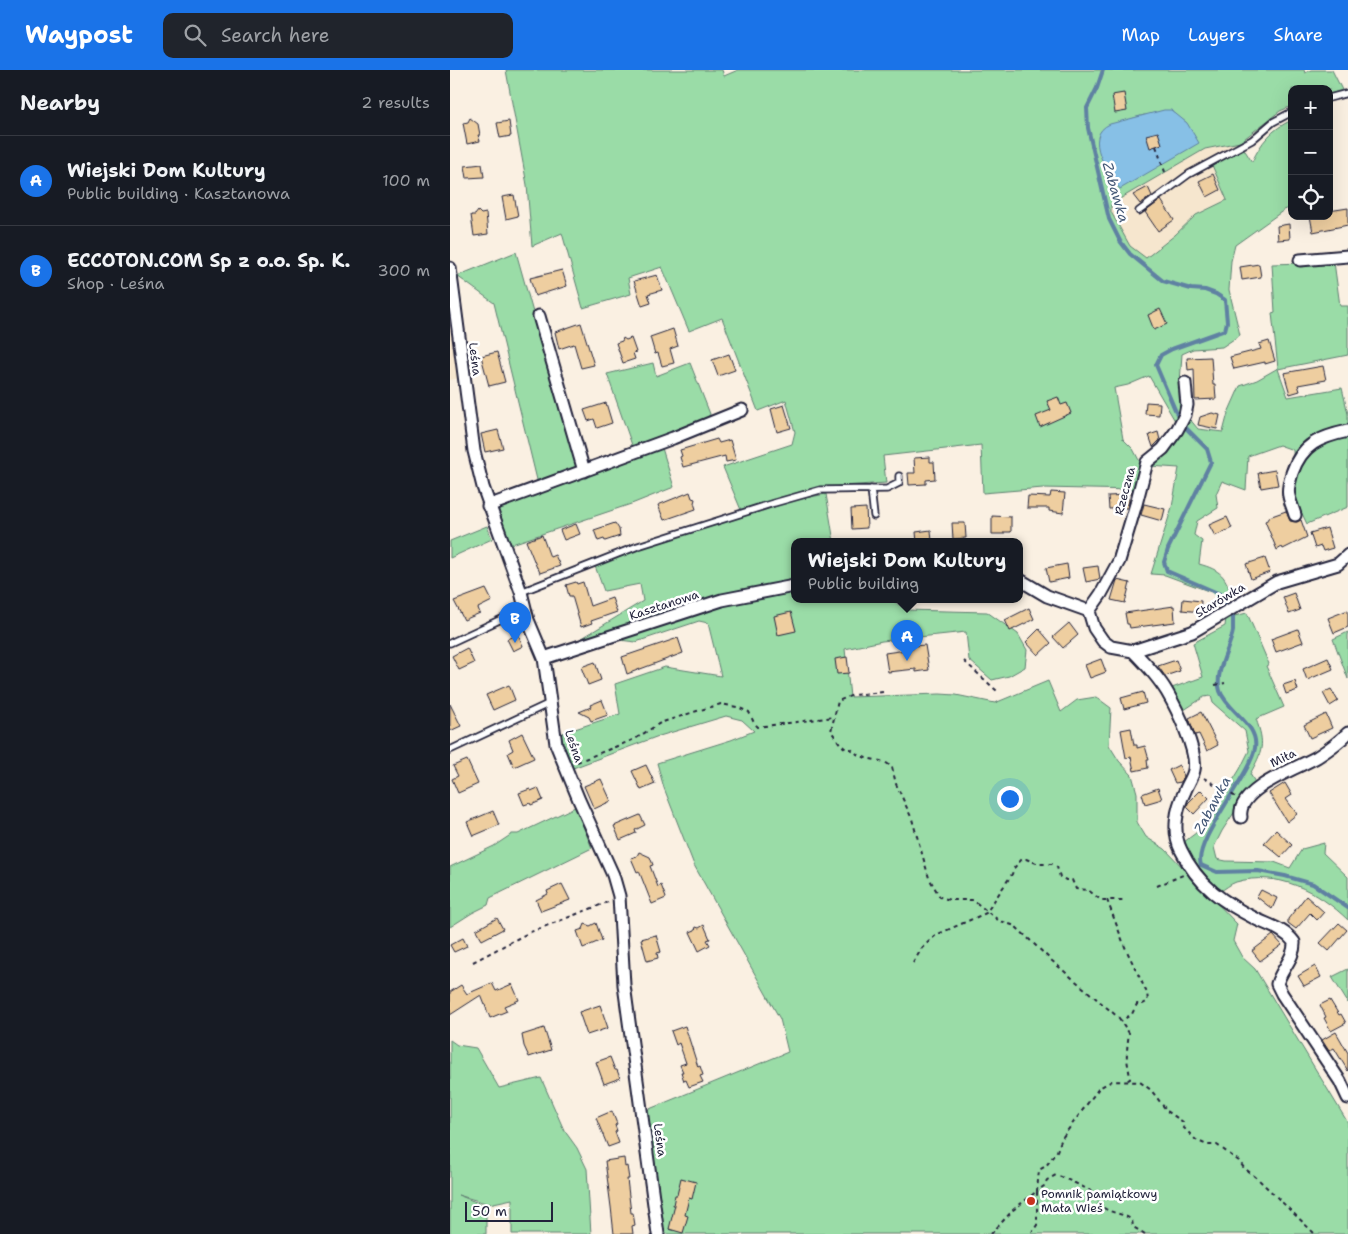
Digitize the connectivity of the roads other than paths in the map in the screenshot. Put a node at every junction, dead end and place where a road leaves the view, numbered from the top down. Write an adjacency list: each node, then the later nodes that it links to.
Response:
1 (1348, 93): 2 (lane)
2 (1333, 97)
3 (1288, 114): 4 (lane)
4 (1139, 211)
5 (1348, 256): 6 (street)
6 (1300, 260)
7 (450, 268): 15 (street, Leśna)
8 (539, 316): 12 (street)
9 (1185, 383): 23 (street, Rzeczna)
10 (742, 410): 12 (street)
11 (1348, 431): 16 (street)
12 (584, 471): 15 (street)
13 (899, 476): 14 (lane)
14 (871, 489): 17 (lane); 21 (lane)
15 (488, 506): 21 (street, Leśna)
16 (1295, 514)
17 (874, 516)
18 (1348, 555): 25 (street, Starówka)
19 (1023, 582): 23 (street)
20 (791, 587): 26 (street, Kasztanowa)
21 (521, 592): 22 (street, Leśna)
22 (525, 608): 24 (lane); 26 (street, Leśna)
23 (1089, 611): 25 (street, Starówka)
24 (450, 643)
25 (1133, 651): 31 (street)
26 (544, 658): 27 (street, Leśna)
27 (550, 703): 29 (lane); 32 (street, Leśna)
28 (1348, 733): 30 (street, Miła)
29 (450, 750)
30 (1241, 817)
31 (1348, 1098)
32 (658, 1234)

